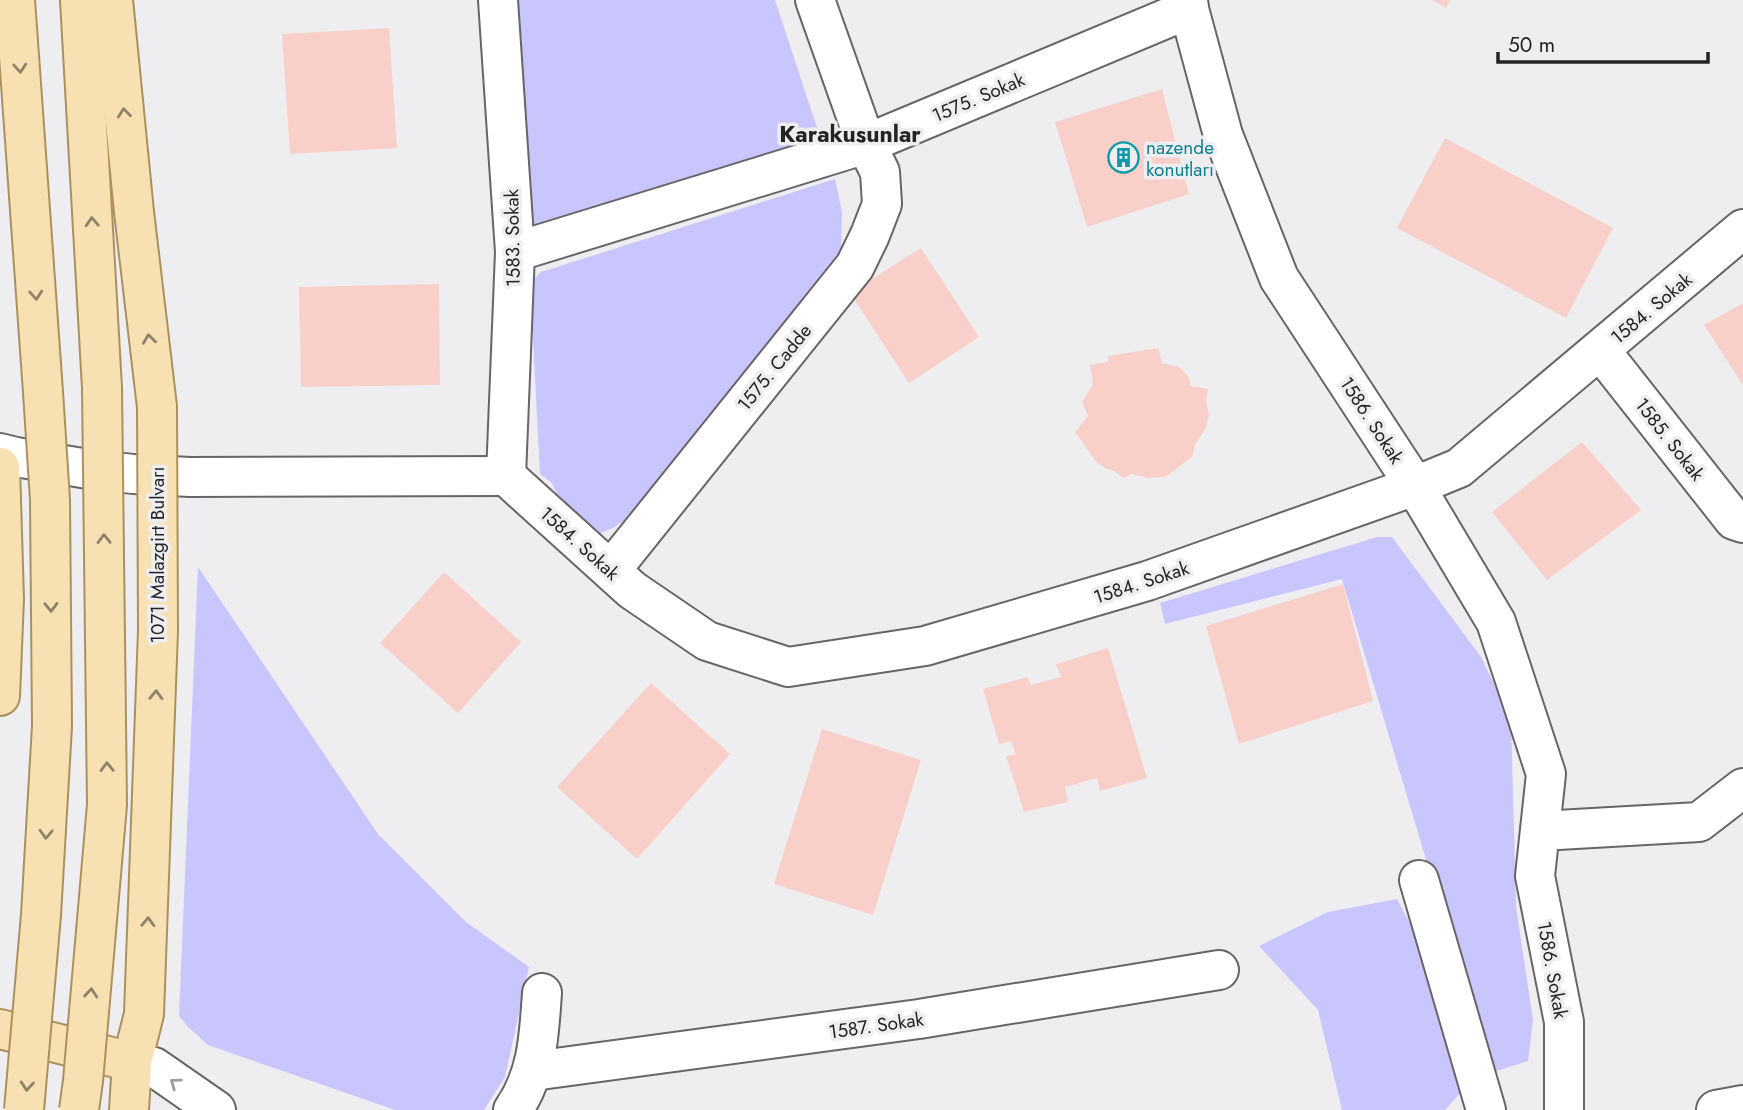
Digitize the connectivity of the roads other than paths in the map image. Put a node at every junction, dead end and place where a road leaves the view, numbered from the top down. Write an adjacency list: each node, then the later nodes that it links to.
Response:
1 (15, 0): 27 (main road, one-way to 27, bridge)
2 (79, 0): 28 (main road, one-way to 2, bridge)
3 (113, 0): 24 (main road, 1071 Malazgirt Bulvarı, one-way to 3, bridge)
4 (498, 0): 9 (street, 1583. Sokak)
5 (816, 0): 7 (street, 1575. Cadde)
6 (1188, 5): 7 (street, 1575. Sokak); 14 (street, 1586. Sokak)
7 (866, 144): 9 (street, 1575. Sokak); 16 (street, 1575. Cadde)
8 (1743, 229): 10 (street, 1584. Sokak)
9 (515, 253): 13 (street, 1583. Sokak)
10 (1600, 350): 14 (street, 1584. Sokak); 15 (street, 1585. Sokak)
11 (0, 453): 13 (street)
12 (0, 467): 17 (main road)
13 (506, 476): 16 (street, 1584. Sokak)
14 (1415, 486): 16 (street, 1584. Sokak); 19 (street, 1586. Sokak)
15 (1743, 523)
16 (611, 570)
17 (0, 696)
18 (1743, 788): 19 (street)
19 (1540, 831): 33 (street, 1586. Sokak)
20 (1419, 880): 32 (street)
21 (1219, 970): 25 (street, 1587. Sokak)
22 (542, 993): 25 (street)
23 (0, 1029): 24 (main road)
24 (132, 1062): 29 (main road, 1071 Malazgirt Bulvarı); 30 (street, one-way to 24)
25 (533, 1071): 31 (street)
26 (1743, 1105): 34 (street)
27 (24, 1110)
28 (79, 1110)
29 (129, 1110)
30 (216, 1110)
31 (513, 1110)
32 (1486, 1110)
33 (1564, 1110)
34 (1716, 1110)

